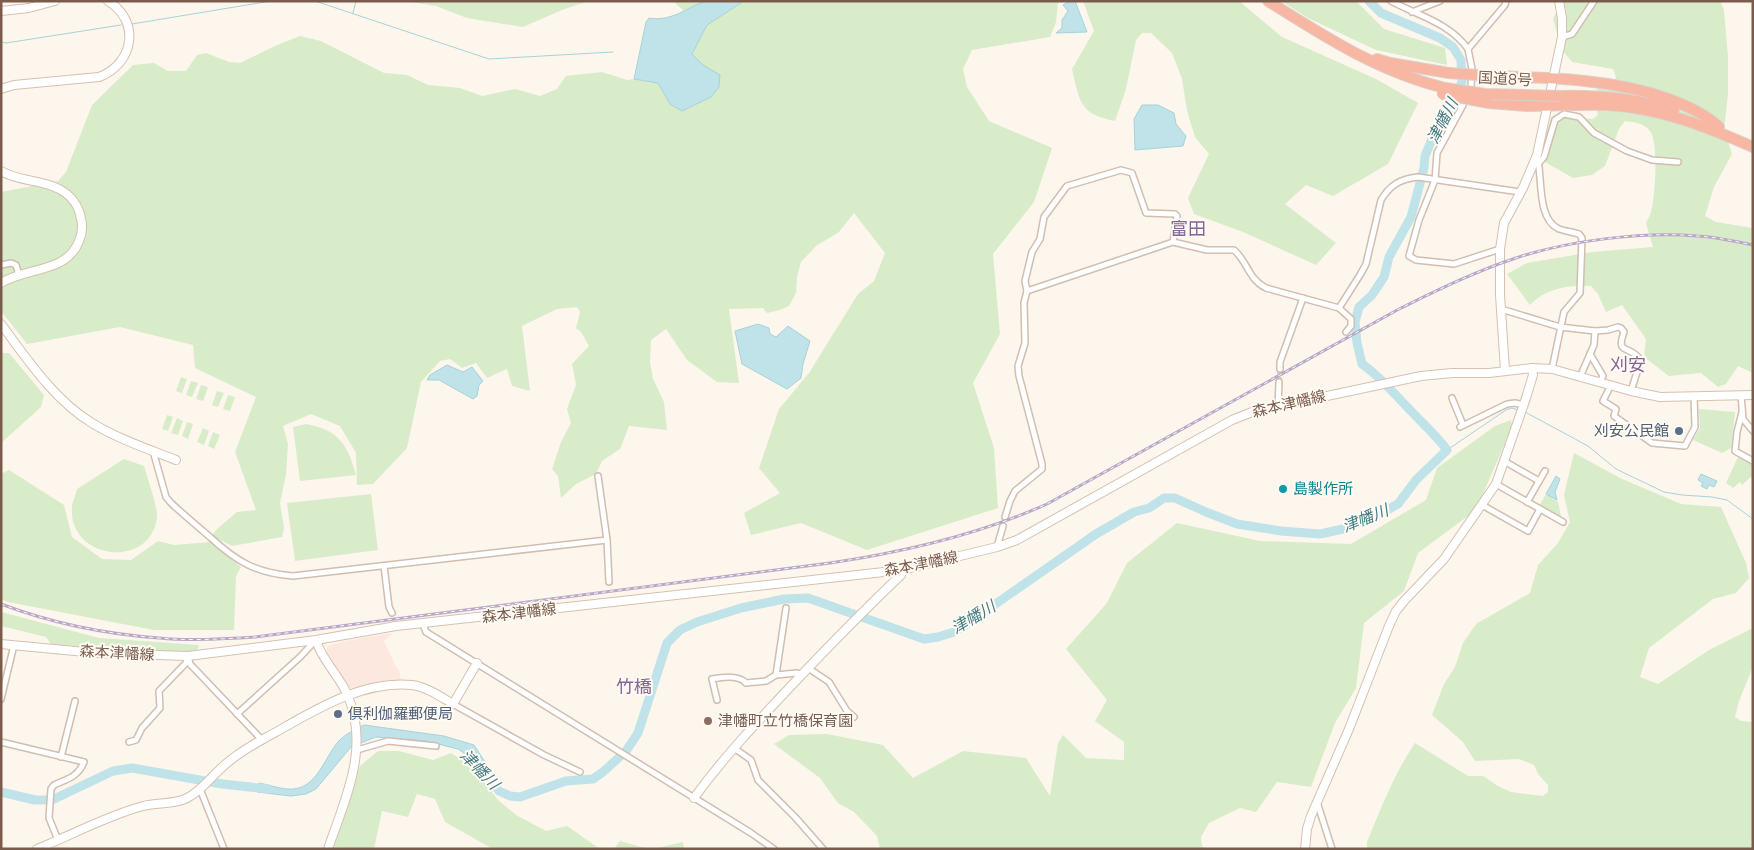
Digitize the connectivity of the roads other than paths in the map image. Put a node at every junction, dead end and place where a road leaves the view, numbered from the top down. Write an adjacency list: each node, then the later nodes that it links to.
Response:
1 (55, 1): 9 (street)
2 (108, 1): 15 (street)
3 (1268, 1): 11 (highway, 国道8号)
4 (1391, 1): 10 (street)
5 (1440, 1): 10 (street)
6 (1506, 1): 13 (street)
7 (1558, 1): 12 (street)
8 (1594, 1): 12 (street)
9 (1, 11)
10 (1412, 12): 13 (street)
11 (1311, 28): 14 (highway, bridge); 16 (highway, 国道8号)
12 (1562, 37): 14 (street)
13 (1468, 49): 23 (street)
14 (1554, 78): 17 (street); 18 (highway)
15 (1, 89)
16 (1444, 91): 17 (highway, bridge); 18 (highway, 国道8号, bridge)
17 (1548, 105): 19 (highway); 20 (street)
18 (1719, 127): 19 (highway, 国道8号)
19 (1753, 146)
20 (1538, 159): 21 (street); 24 (street); 35 (street)
21 (1678, 162)
22 (1, 171): 28 (street)
23 (1435, 180): 24 (street); 26 (street); 32 (street)
24 (1520, 192): 26 (street)
25 (1173, 242): 30 (street); 30 (street); 31 (street)
26 (1500, 249): 33 (street)
27 (1, 265): 28 (street)
28 (19, 275): 29 (street)
29 (1, 282)
30 (1026, 291): 67 (street)
31 (1303, 298): 32 (street); 40 (street)
32 (1339, 308): 37 (street)
33 (1502, 309): 35 (street); 42 (street)
34 (1, 324): 56 (street)
35 (1560, 327): 36 (street); 41 (street)
36 (1596, 330): 38 (street); 47 (street)
37 (1346, 332)
38 (1590, 354): 43 (street); 45 (street)
39 (1532, 368): 41 (street, 森本津幡線); 42 (street, 森本津幡線); 53 (street)
40 (1280, 369)
41 (1552, 369): 43 (street, 森本津幡線)
42 (1505, 370): 52 (street, 森本津幡線)
43 (1580, 377): 45 (street, 森本津幡線)
44 (1279, 382): 52 (street)
45 (1600, 382): 46 (street, 森本津幡線)
46 (1611, 385): 47 (street, 森本津幡線); 50 (street)
47 (1631, 391): 50 (street, 森本津幡線)
48 (1741, 395): 49 (street, 森本津幡線); 50 (street, 森本津幡線); 54 (street)
49 (1753, 395)
50 (1694, 396)
51 (1452, 398): 53 (street)
52 (1278, 406): 71 (street, 森本津幡線)
53 (1523, 409): 59 (street)
54 (1742, 412): 55 (street); 58 (street)
55 (1753, 431)
56 (153, 451): 57 (street); 72 (street)
57 (176, 460)
58 (1753, 461)
59 (1504, 462): 62 (street); 63 (street)
60 (1544, 471): 62 (street)
61 (598, 476): 70 (street)
62 (1539, 481): 64 (street)
63 (1496, 484): 64 (street); 65 (street)
64 (1527, 502): 66 (street)
65 (1482, 505): 66 (street); 103 (street)
66 (1540, 509): 68 (street)
67 (1005, 517)
68 (1563, 522)
69 (1003, 526): 71 (street)
70 (607, 540): 72 (street); 74 (street)
71 (997, 548): 73 (street, 森本津幡線)
72 (384, 566): 76 (street)
73 (902, 570): 77 (street, 森本津幡線); 83 (street)
74 (609, 582)
75 (786, 608): 84 (street)
76 (392, 613)
77 (424, 624): 78 (street, 森本津幡線); 82 (street)
78 (316, 640): 81 (street, 森本津幡線); 86 (street); 91 (street)
79 (1, 644): 80 (street, 森本津幡線)
80 (14, 646): 81 (street, 森本津幡線); 87 (street)
81 (188, 656): 91 (street); 95 (street)
82 (477, 663): 90 (street); 102 (street)
83 (808, 668): 85 (street); 92 (street)
84 (776, 675): 85 (street); 88 (street)
85 (802, 675): 97 (street)
86 (348, 695): 90 (street); 93 (street); 98 (street)
87 (1, 699)
88 (717, 700)
89 (75, 701): 99 (street)
90 (453, 704): 100 (street)
91 (237, 714): 93 (street)
92 (854, 717)
93 (262, 740): 101 (street)
94 (1, 742): 99 (street)
95 (129, 742)
96 (436, 746): 98 (street)
97 (734, 748): 102 (street); 109 (street)
98 (357, 750): 107 (street)
99 (61, 757): 104 (street)
100 (580, 772)
101 (200, 790): 104 (street); 106 (street)
102 (694, 798): 108 (street)
103 (1317, 801): 110 (street); 111 (street)
104 (58, 840): 105 (street)
105 (37, 849)
106 (224, 849)
107 (328, 849)
108 (774, 849)
109 (823, 849)
110 (1305, 849)
111 (1332, 849)

